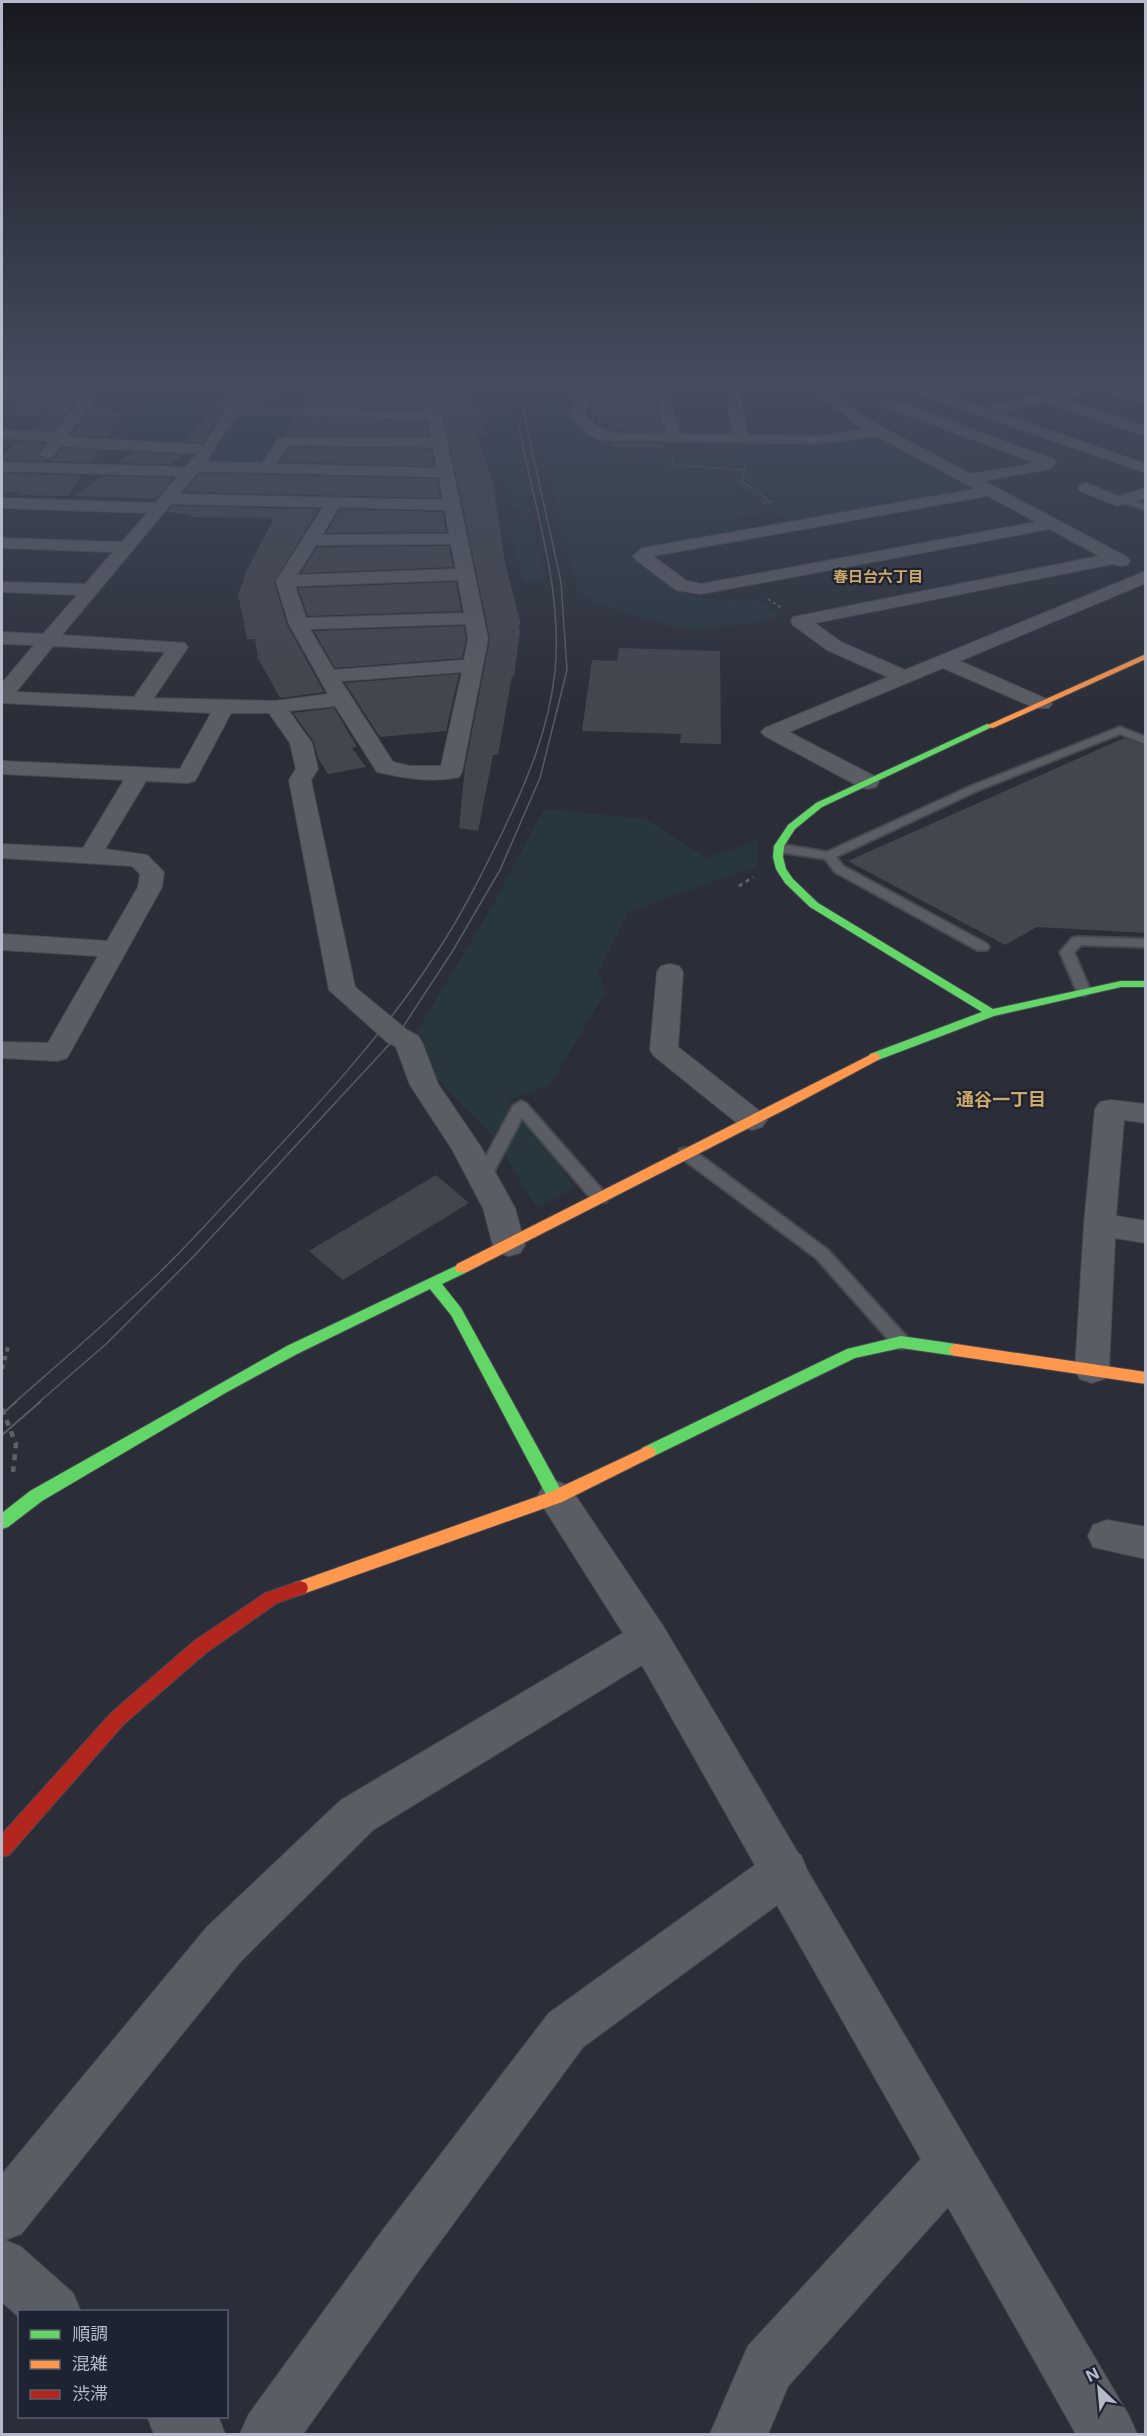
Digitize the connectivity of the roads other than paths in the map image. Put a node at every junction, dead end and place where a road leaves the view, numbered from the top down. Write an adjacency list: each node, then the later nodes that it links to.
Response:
1 (172, 492): 7 (street)
2 (449, 492): 10 (street)
3 (991, 492): 12 (street); 13 (street)
4 (1095, 492): 6 (street)
5 (1146, 493): 6 (street)
6 (1122, 499): 11 (lane)
7 (162, 503): 8 (street); 9 (street); 19 (street)
8 (334, 503): 10 (street); 16 (street)
9 (2, 504)
10 (453, 505): 15 (street)
11 (1146, 508)
12 (824, 521): 14 (street); 20 (street)
13 (1052, 524): 20 (street); 21 (street)
14 (842, 532)
15 (458, 538): 16 (street); 22 (street)
16 (311, 540): 24 (street)
17 (2, 543): 19 (street)
18 (860, 544): 20 (street)
19 (125, 547): 26 (street)
20 (878, 556)
21 (1115, 558): 23 (street); 35 (street)
22 (465, 574): 24 (street); 27 (street)
23 (1146, 575): 32 (street)
24 (285, 581): 28 (street)
25 (2, 587): 26 (street)
26 (91, 590): 30 (street)
27 (472, 618): 28 (street); 33 (street)
28 (298, 624): 34 (street)
29 (2, 638): 30 (street)
30 (48, 640): 36 (street); 38 (street)
31 (1144, 657): 39 (street)
32 (942, 660): 35 (street); 39 (street)
33 (471, 665): 34 (street); 37 (street)
34 (327, 676): 37 (street)
35 (903, 676): 45 (street)
36 (2, 696): 38 (street)
37 (341, 699): 41 (street)
38 (141, 702): 40 (street)
39 (1042, 704): 45 (street)
40 (224, 707): 41 (street); 44 (street)
41 (275, 708): 62 (street)
42 (1146, 741): 49 (lane)
43 (2, 767): 44 (street)
44 (138, 775): 48 (street)
45 (868, 782): 46 (street)
46 (780, 848): 49 (lane); 57 (street)
47 (2, 852): 48 (street)
48 (90, 855): 53 (street)
49 (829, 856): 52 (lane)
50 (2, 942): 53 (street)
51 (1146, 943): 56 (lane)
52 (982, 947)
53 (114, 949): 58 (street)
54 (670, 972): 60 (street)
55 (1146, 984): 56 (street)
56 (1084, 992): 57 (street)
57 (991, 1013): 60 (street)
58 (2, 1050)
59 (1146, 1114): 64 (street)
60 (752, 1120): 61 (street)
61 (686, 1153): 63 (street); 68 (lane)
62 (483, 1177): 63 (lane); 66 (street)
63 (600, 1198): 66 (street)
64 (1100, 1225): 65 (street); 69 (street)
65 (1146, 1232)
66 (509, 1245): 67 (street)
67 (433, 1283): 71 (street); 72 (street)
68 (901, 1342): 69 (street); 71 (street)
69 (1092, 1370): 70 (street)
70 (1146, 1378)
71 (556, 1497): 75 (street); 76 (street)
72 (2, 1522)
73 (1107, 1536): 74 (street)
74 (1146, 1543)
75 (649, 1639): 77 (street); 79 (street)
76 (2, 1848)
77 (785, 1871): 78 (street); 84 (street)
78 (952, 2163): 85 (street); 86 (street)
79 (2, 2215)
80 (2, 2266): 81 (street)
81 (52, 2310)
82 (177, 2418): 83 (street)
83 (196, 2434)
84 (269, 2434)
85 (739, 2434)
86 (1108, 2434)

